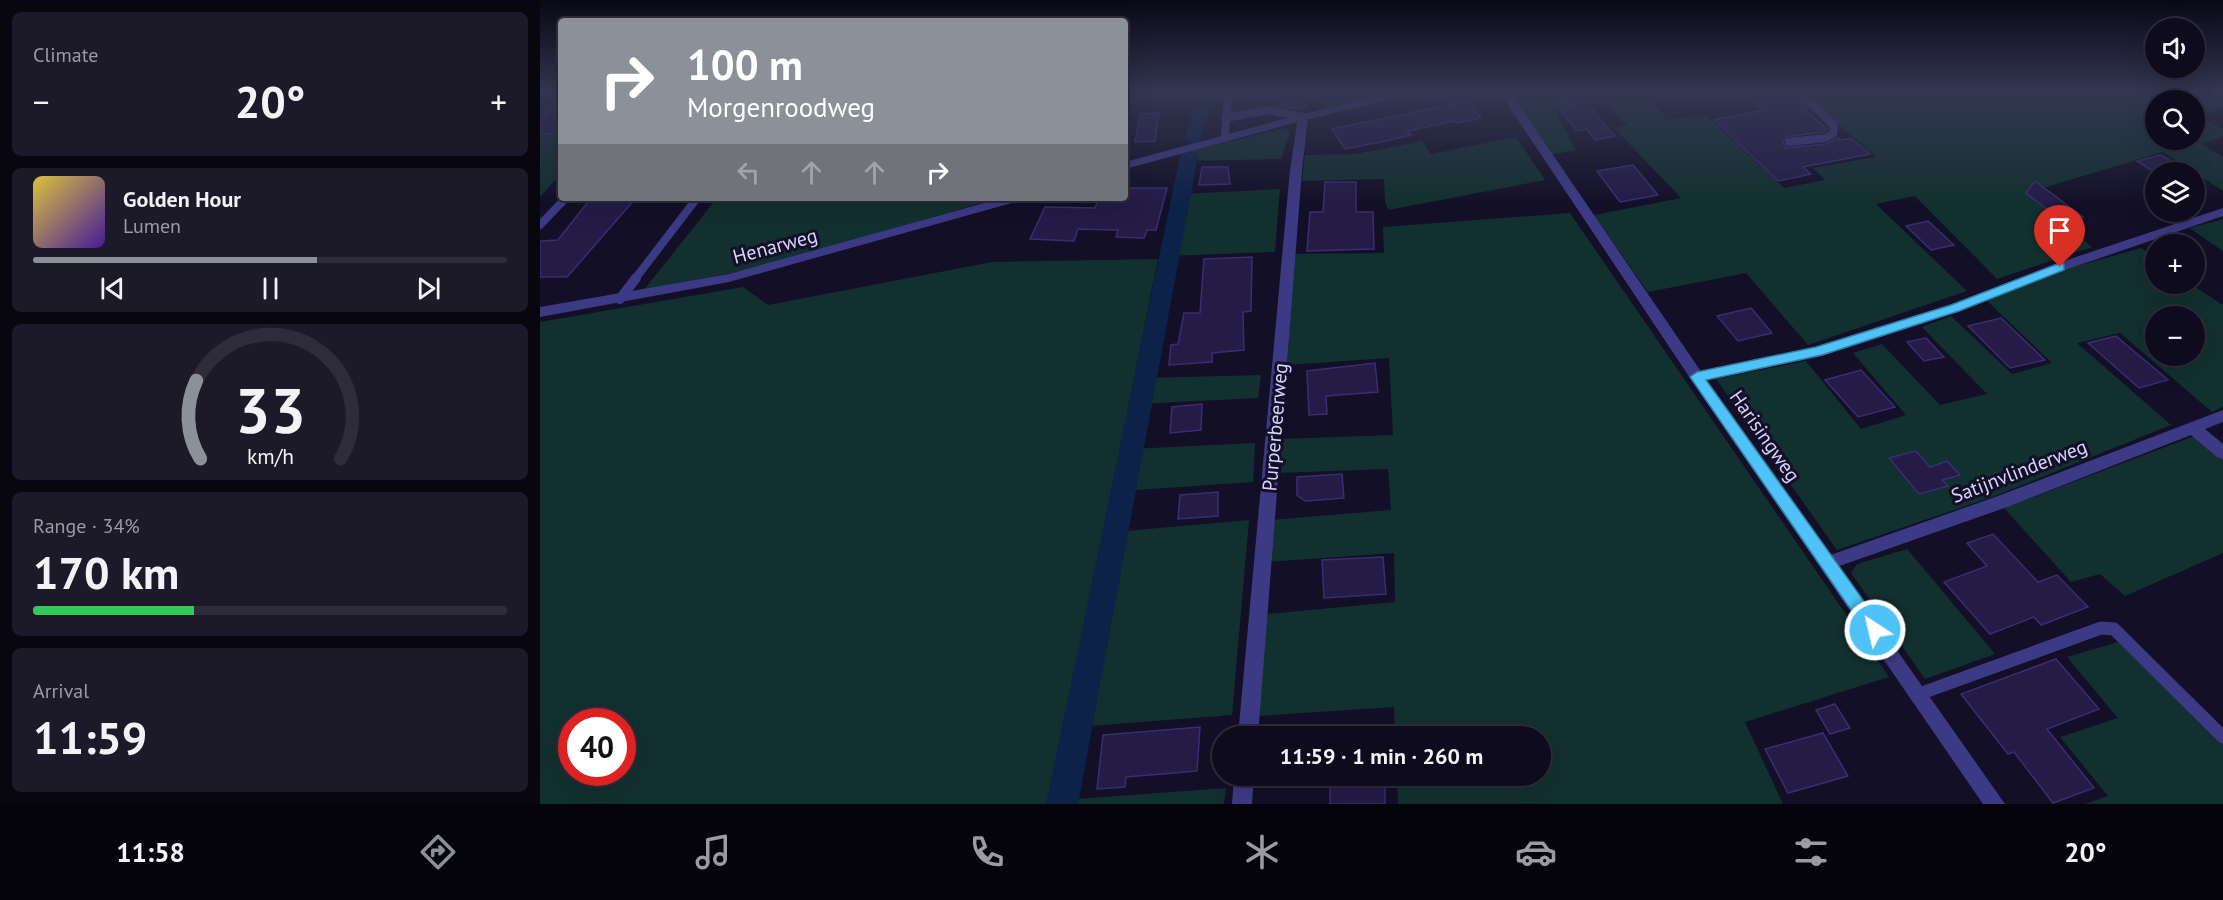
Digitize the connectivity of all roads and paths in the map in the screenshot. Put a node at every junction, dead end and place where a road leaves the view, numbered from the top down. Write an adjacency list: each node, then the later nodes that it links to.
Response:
1 (1225, 130): 6 (lane)
2 (1256, 130): 6 (street)
3 (1301, 130): 22 (street, Purperbeerweg)
4 (1530, 130): 16 (street, Harisingweg)
5 (1834, 130): 7 (lane)
6 (1225, 138): 8 (street)
7 (1789, 142)
8 (1128, 165)
9 (563, 201): 13 (lane)
10 (695, 201): 14 (lane)
11 (1004, 201): 14 (street, Henarweg)
12 (2223, 212): 16 (street)
13 (540, 225)
14 (620, 299): 15 (street, Henarweg)
15 (540, 312)
16 (1697, 377): 20 (street, Harisingweg)
17 (2223, 416): 18 (street, Satijnvlinderweg)
18 (2192, 427): 19 (street); 20 (street, Satijnvlinderweg)
19 (2223, 453)
20 (1828, 562): 21 (street, Harisingweg)
21 (1919, 694): 23 (lane); 26 (street, Harisingweg)
22 (1249, 726)
23 (2223, 737)
24 (1243, 786): 25 (street)
25 (1242, 804)
26 (1995, 804)

